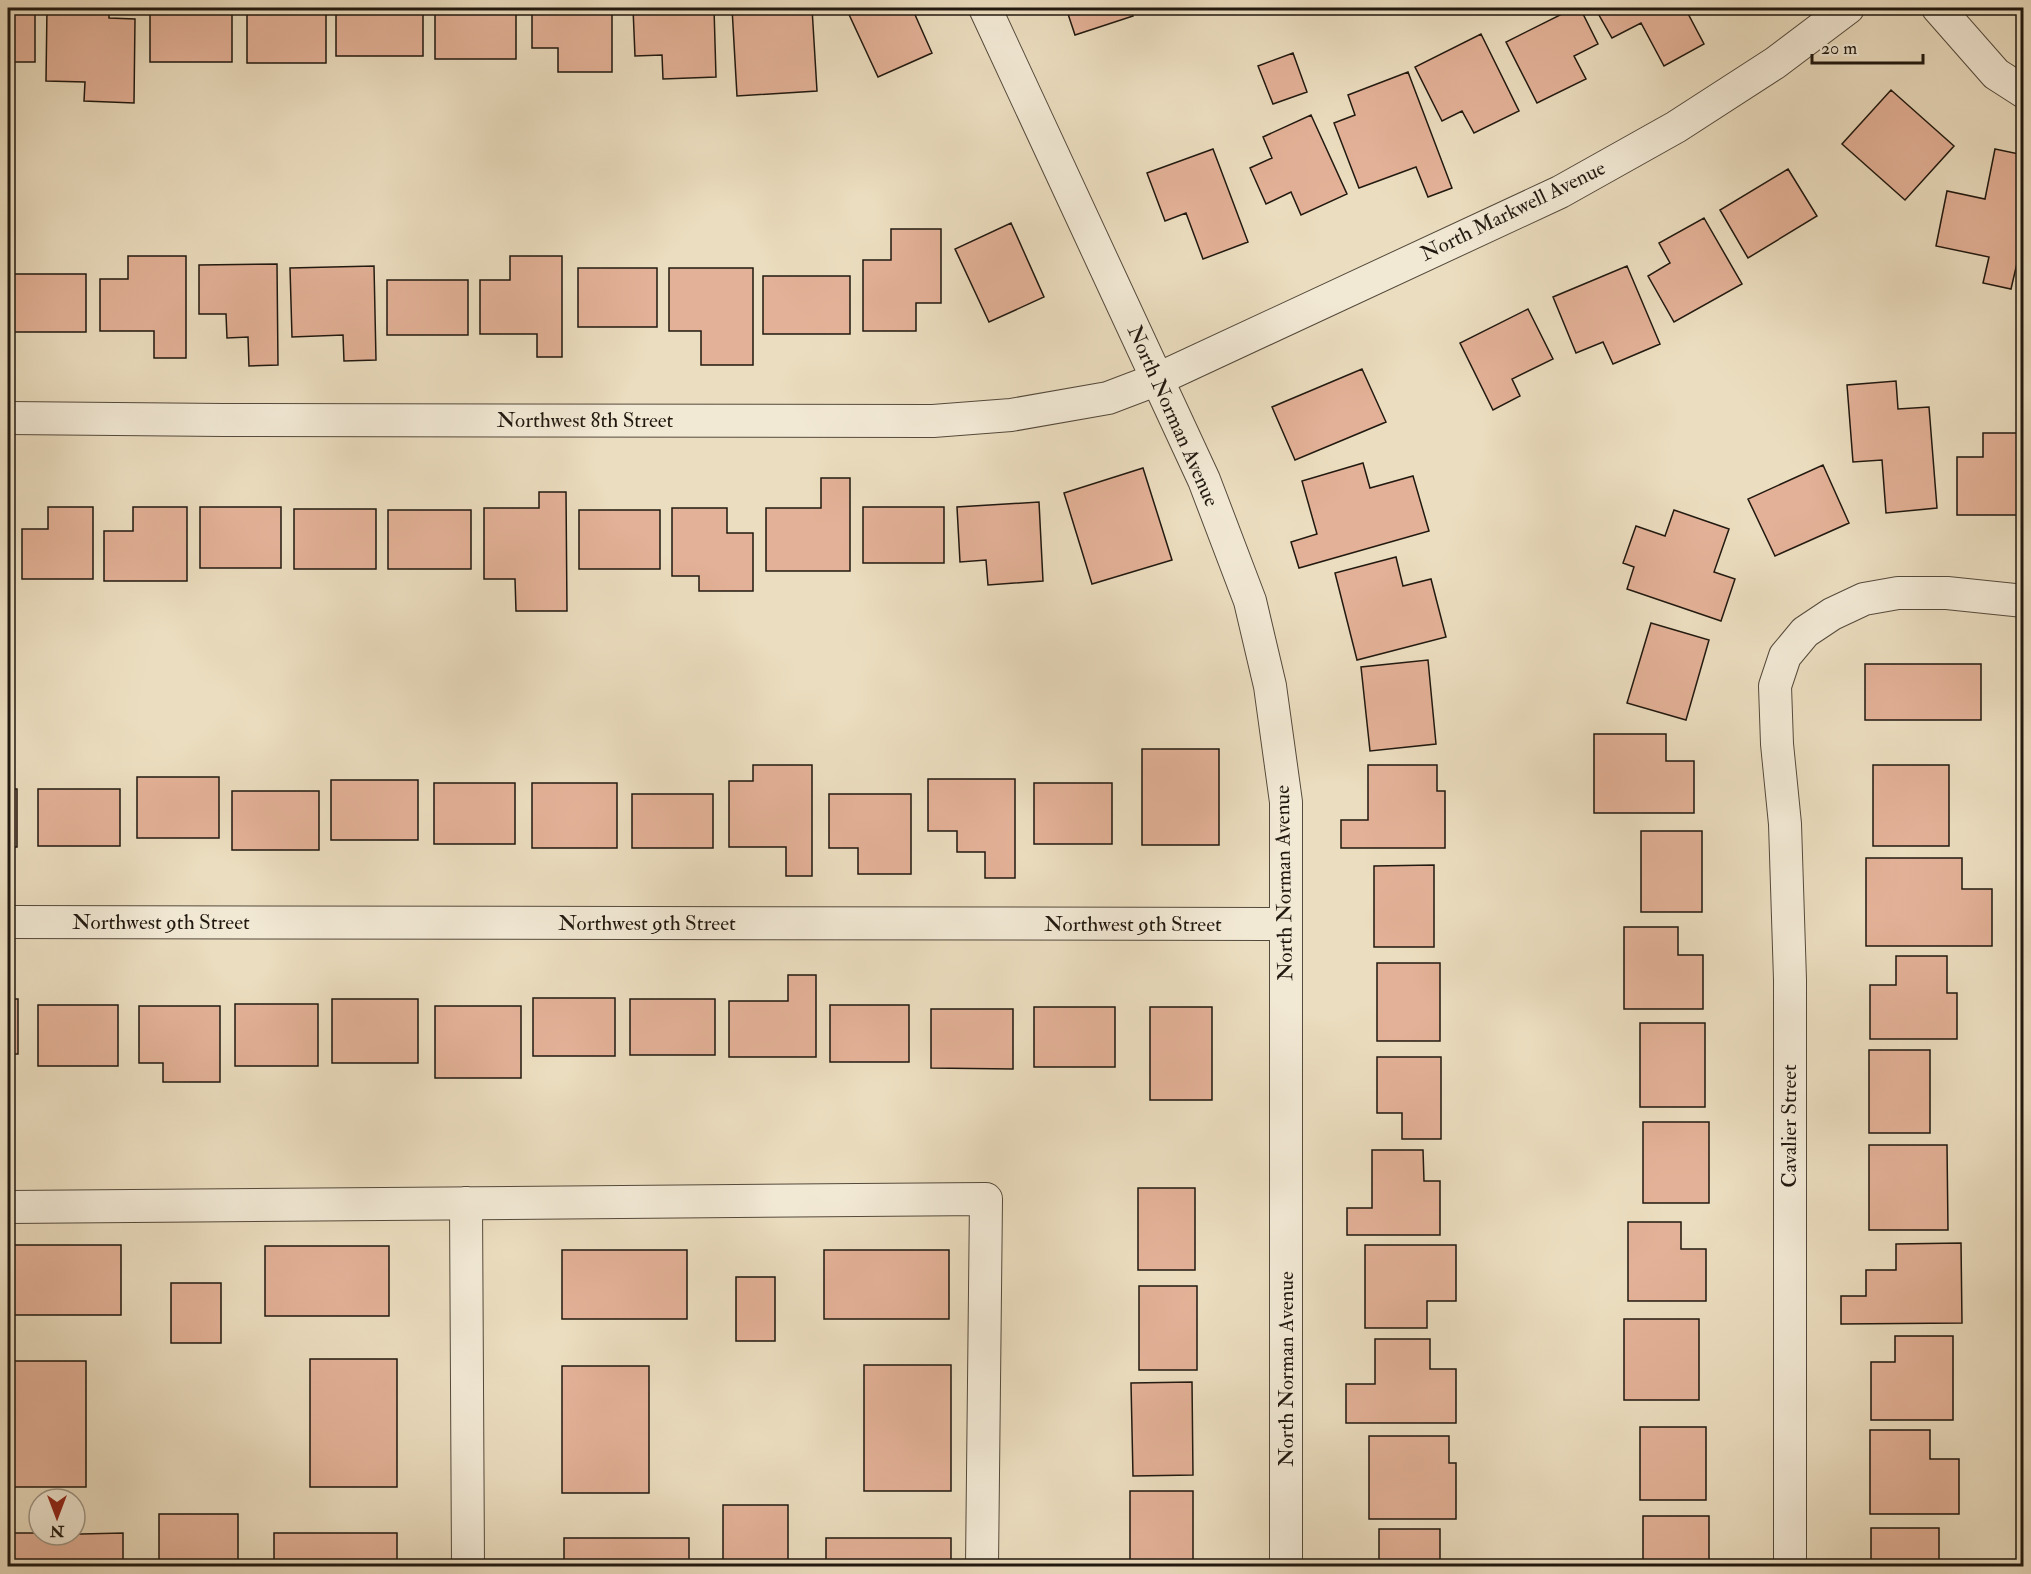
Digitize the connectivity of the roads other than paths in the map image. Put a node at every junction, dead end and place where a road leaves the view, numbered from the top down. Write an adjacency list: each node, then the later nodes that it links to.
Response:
1 (985, 8): 5 (street, North Norman Avenue)
2 (1848, 8): 5 (street, North Markwell Avenue)
3 (1938, 8): 4 (street)
4 (2024, 92)
5 (1158, 379): 6 (street, Northwest 8th Street); 9 (street, North Norman Avenue)
6 (8, 418)
7 (2024, 601): 15 (street, Cavalier Street)
8 (8, 922): 9 (street, Northwest 9th Street)
9 (1286, 924): 14 (street, North Norman Avenue)
10 (466, 1203): 11 (street); 12 (street); 13 (street)
11 (8, 1207)
12 (468, 1566)
13 (982, 1566)
14 (1286, 1566)
15 (1790, 1566)

